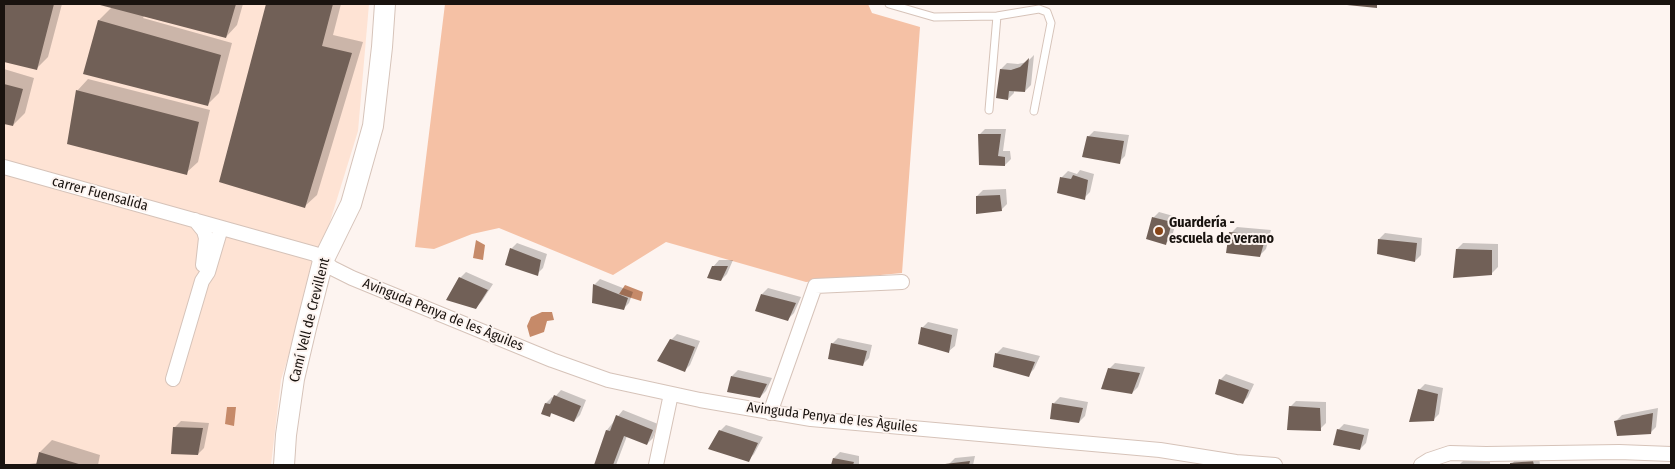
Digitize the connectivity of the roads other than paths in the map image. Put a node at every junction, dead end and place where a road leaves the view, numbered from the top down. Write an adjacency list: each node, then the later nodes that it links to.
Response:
1 (385, 4): 9 (street, Camí Vell de Crevillent)
2 (890, 4): 3 (lane)
3 (997, 16): 4 (lane); 5 (lane)
4 (989, 110)
5 (1034, 111)
6 (4, 167): 7 (street, carrer Fuensalida)
7 (195, 220): 8 (street, carrer Fuensalida); 10 (street)
8 (221, 228): 9 (street, carrer Fuensalida); 10 (street)
9 (323, 261): 13 (street, Avinguda Penya de les Àguiles); 16 (street, Camí Vell de Crevillent)
10 (202, 281): 12 (street)
11 (902, 282): 14 (street)
12 (173, 379)
13 (672, 394): 14 (street, Avinguda Penya de les Àguiles); 17 (street)
14 (770, 413): 18 (street, Avinguda Penya de les Àguiles)
15 (1671, 454): 19 (street)
16 (284, 465)
17 (656, 465)
18 (1275, 465)
19 (1421, 465)

